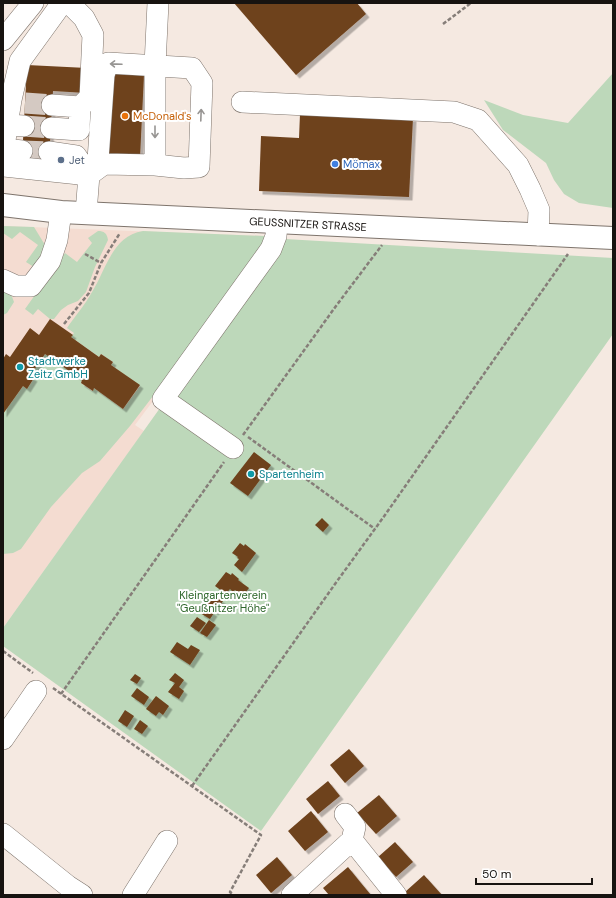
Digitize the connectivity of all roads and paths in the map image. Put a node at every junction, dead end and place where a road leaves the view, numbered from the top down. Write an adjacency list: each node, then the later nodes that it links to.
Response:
1 (33, 3): 7 (street)
2 (62, 3): 9 (street)
3 (69, 3): 12 (street)
4 (158, 3): 8 (street)
5 (471, 3): 6 (path)
6 (443, 24)
7 (3, 40)
8 (155, 65): 17 (street, one-way to 17); 17 (street, one-way to 8); 18 (street, one-way to 18)
9 (13, 101): 18 (street)
10 (242, 102): 24 (street)
11 (52, 104): 12 (street)
12 (80, 107): 14 (street)
13 (51, 128): 14 (street)
14 (79, 130): 16 (street)
15 (49, 152): 16 (street)
16 (76, 156): 18 (street)
17 (155, 165): 18 (street)
18 (96, 170): 21 (street)
19 (3, 205): 20 (main road, GEUSSNITZER STRASSE)
20 (60, 212): 21 (main road, GEUSSNITZER STRASSE); 29 (street)
21 (86, 213): 22 (main road, GEUSSNITZER STRASSE)
22 (131, 215): 23 (main road, GEUSSNITZER STRASSE); 28 (path)
23 (277, 222): 24 (main road, GEUSSNITZER STRASSE); 31 (street)
24 (538, 235): 25 (main road, GEUSSNITZER STRASSE)
25 (575, 236): 26 (main road, GEUSSNITZER STRASSE); 32 (path)
26 (613, 238)
27 (85, 254): 28 (path)
28 (101, 263): 30 (path)
29 (3, 280)
30 (64, 324)
31 (238, 441): 32 (path)
32 (375, 530): 36 (path)
33 (3, 651): 34 (path)
34 (41, 684): 35 (street); 36 (path)
35 (3, 739)
36 (192, 786): 43 (path)
37 (346, 814): 39 (street)
38 (3, 834): 41 (street)
39 (352, 840): 44 (street); 45 (street)
40 (167, 841): 42 (street)
41 (82, 895)
42 (132, 895)
43 (232, 895)
44 (292, 895)
45 (396, 895)

